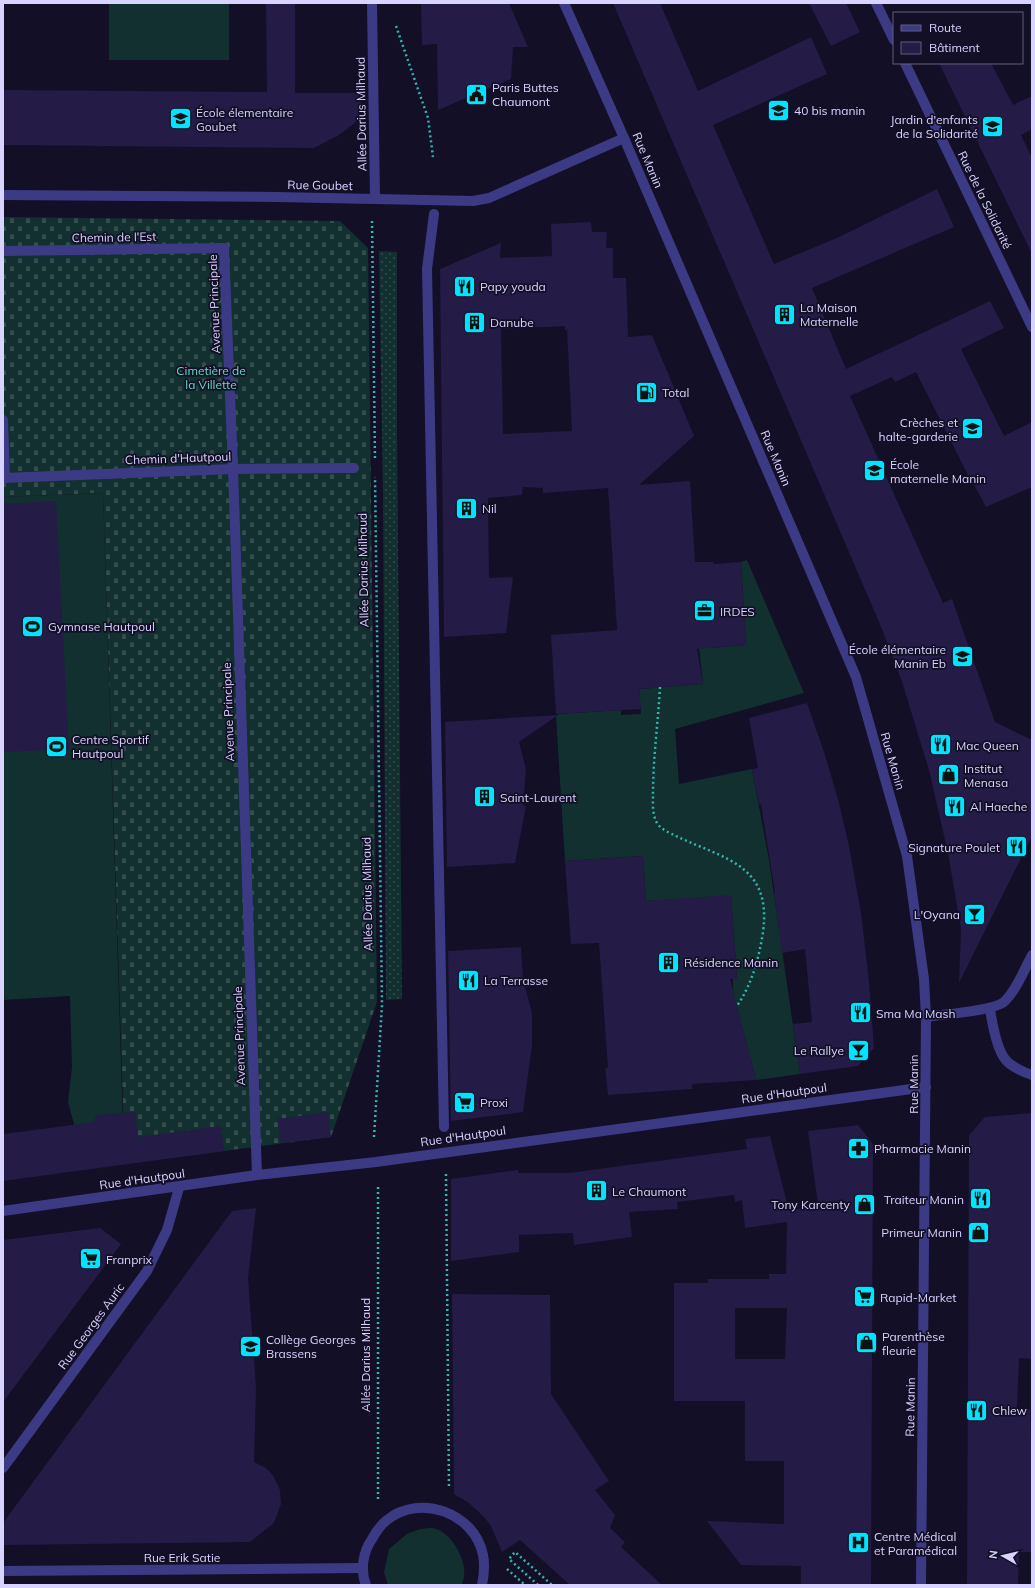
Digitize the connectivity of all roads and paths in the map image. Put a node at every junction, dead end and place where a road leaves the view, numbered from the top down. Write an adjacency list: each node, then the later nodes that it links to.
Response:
1 (372, 3): 10 (street, Allée Darius Milhaud)
2 (564, 3): 7 (street, Rue Manin)
3 (876, 3): 5 (street)
4 (395, 25): 8 (path)
5 (893, 38)
6 (905, 64): 14 (street, Rue de la Solidarité)
7 (624, 138): 10 (street, Rue Goubet); 25 (street, Rue Manin)
8 (433, 157)
9 (3, 195): 10 (street, Rue Goubet)
10 (374, 198): 16 (path)
11 (434, 214): 28 (street)
12 (224, 248): 13 (street, Chemin de l'Est); 18 (street, Avenue Principale)
13 (3, 251)
14 (1032, 327)
15 (3, 420): 20 (street)
16 (375, 463)
17 (354, 468): 18 (street, Chemin d'Hautpoul)
18 (233, 469): 20 (street, Chemin d'Hautpoul); 31 (street, Avenue Principale)
19 (375, 471): 29 (path, Allée Darius Milhaud)
20 (4, 478)
21 (660, 687): 23 (path)
22 (1032, 956): 24 (street)
23 (737, 1006)
24 (990, 1009): 25 (street); 26 (street)
25 (926, 1016): 27 (street, Rue Manin)
26 (1032, 1075)
27 (926, 1087): 31 (street, Rue d'Hautpoul); 46 (street, Rue Manin)
28 (444, 1127)
29 (374, 1137)
30 (446, 1173): 36 (path)
31 (257, 1175): 33 (street, Rue d'Hautpoul)
32 (378, 1182): 37 (path, Allée Darius Milhaud)
33 (179, 1188): 34 (street, Rue d'Hautpoul); 35 (street, Rue Georges Auric)
34 (3, 1211)
35 (3, 1468)
36 (449, 1492)
37 (379, 1527): 38 (street); 42 (street)
38 (362, 1568): 40 (street, Rue Erik Satie); 41 (street)
39 (507, 1568): 43 (path)
40 (3, 1571)
41 (366, 1585)
42 (482, 1585)
43 (525, 1585)
44 (538, 1585): 45 (path)
45 (552, 1585)
46 (921, 1585)

